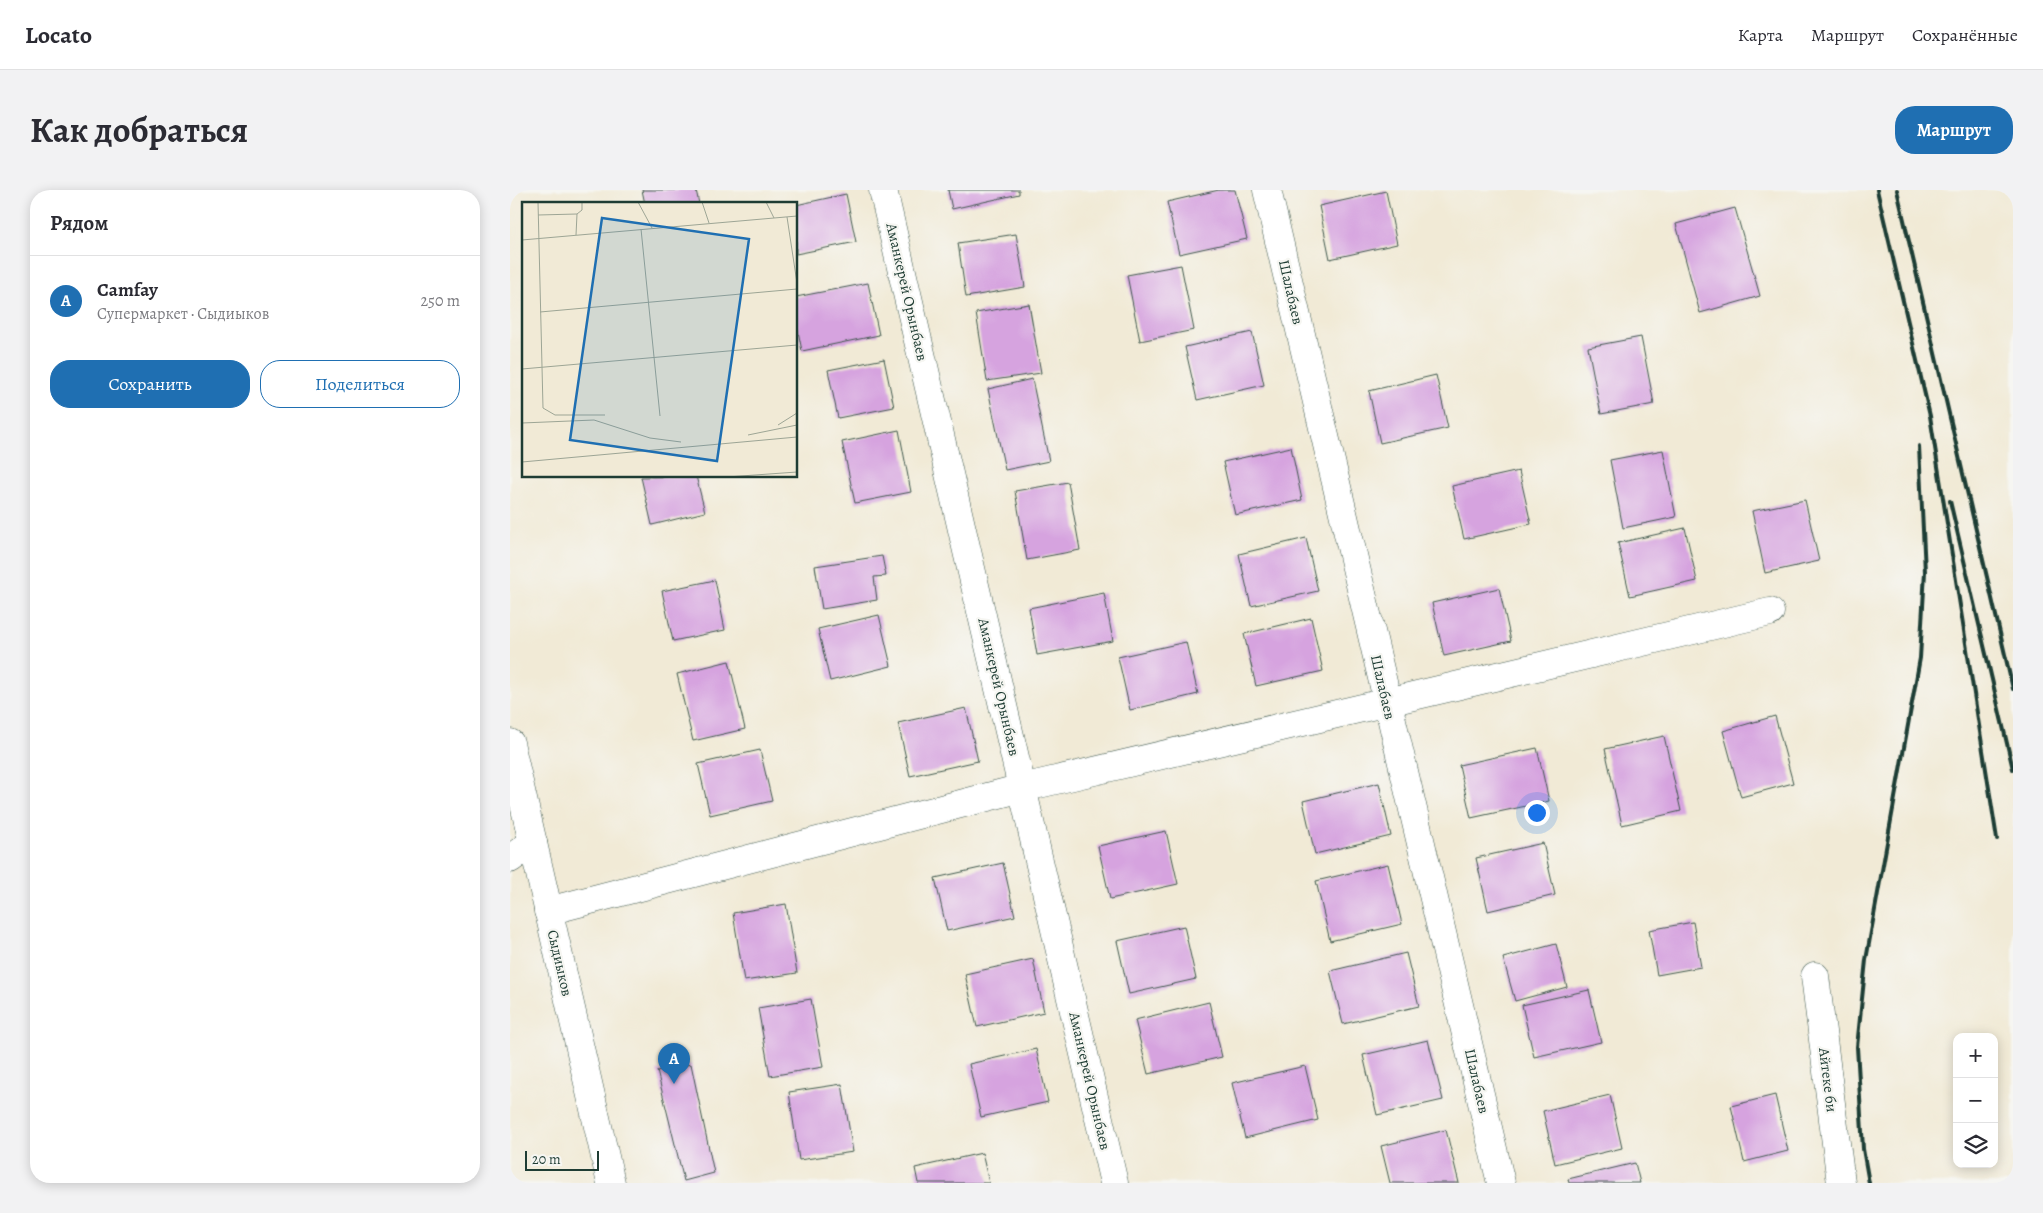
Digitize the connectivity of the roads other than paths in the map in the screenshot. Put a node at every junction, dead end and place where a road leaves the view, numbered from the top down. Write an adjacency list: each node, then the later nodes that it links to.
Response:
1 (884, 190): 6 (street, Аманкерей Орынбаев)
2 (1267, 190): 4 (street, Шалабаев)
3 (1770, 612): 4 (street)
4 (1386, 701): 6 (street); 13 (street, Шалабаев)
5 (510, 743): 7 (street, Сыдиыков)
6 (1022, 788): 9 (street); 12 (street, Аманкерей Орынбаев)
7 (533, 842): 8 (street); 9 (street, Сыдиыков)
8 (510, 859)
9 (548, 910): 11 (street, Сыдиыков)
10 (1815, 976): 14 (street, Айтеке би)
11 (611, 1183)
12 (1114, 1183)
13 (1501, 1183)
14 (1841, 1183)

